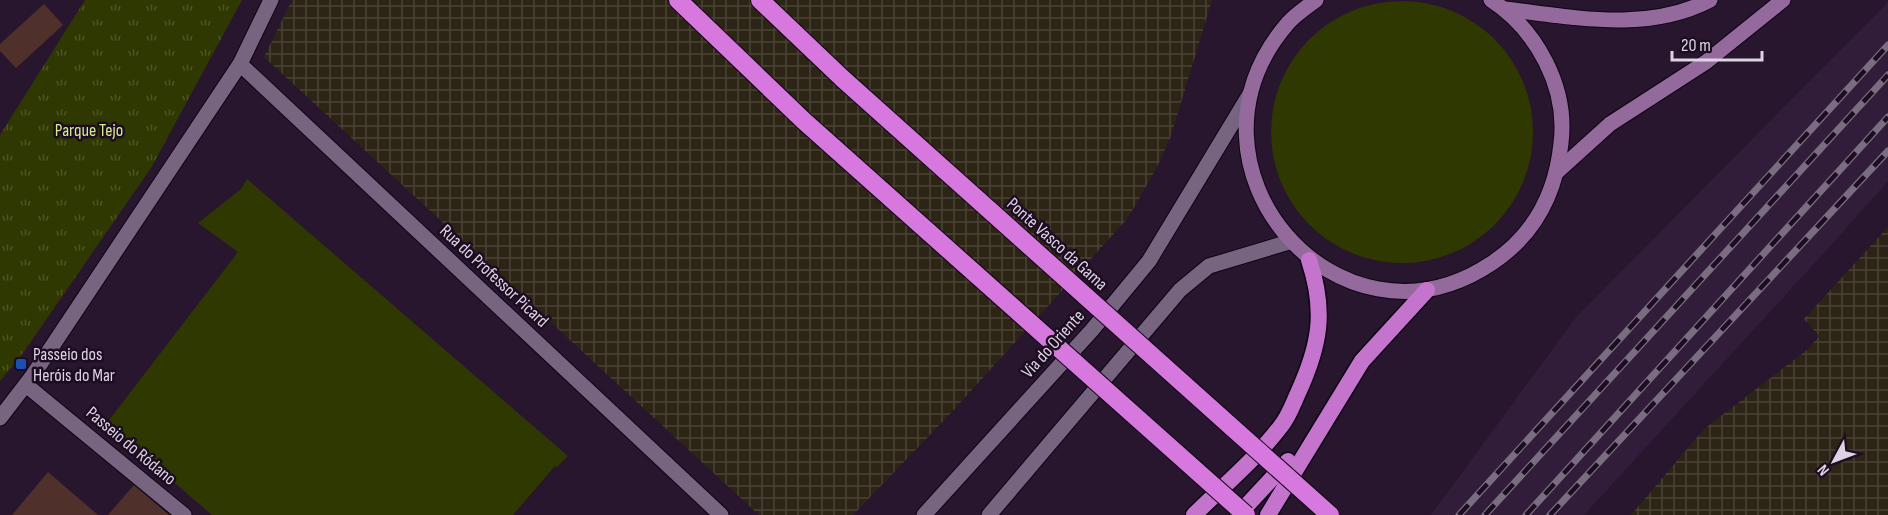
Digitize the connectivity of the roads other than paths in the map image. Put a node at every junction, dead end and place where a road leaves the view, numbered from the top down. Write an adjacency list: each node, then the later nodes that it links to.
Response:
1 (271, 0): 9 (street)
2 (678, 0): 26 (highway, bridge)
3 (760, 0): 28 (highway, Ponte Vasco da Gama, bridge)
4 (1316, 0): 10 (main road)
5 (1491, 0): 8 (main road)
6 (1710, 0): 8 (main road)
7 (1784, 0): 11 (main road)
8 (1505, 9): 11 (main road)
9 (240, 63): 15 (street); 20 (street, Rua do Professor Picard)
10 (1250, 94): 12 (main road); 21 (street, Via do Oriente)
11 (1558, 171): 14 (main road)
12 (1289, 242): 13 (main road); 18 (street)
13 (1310, 260): 14 (main road); 24 (highway)
14 (1427, 290): 17 (highway)
15 (26, 385): 16 (street); 19 (street, Passeio do Ródano)
16 (0, 418)
17 (1323, 423): 25 (highway); 27 (highway)
18 (1004, 497): 22 (street); 23 (street)
19 (184, 515)
20 (721, 515)
21 (924, 515)
22 (984, 515)
23 (989, 515)
24 (1194, 515)
25 (1238, 515)
26 (1246, 515)
27 (1268, 515)
28 (1330, 515)

